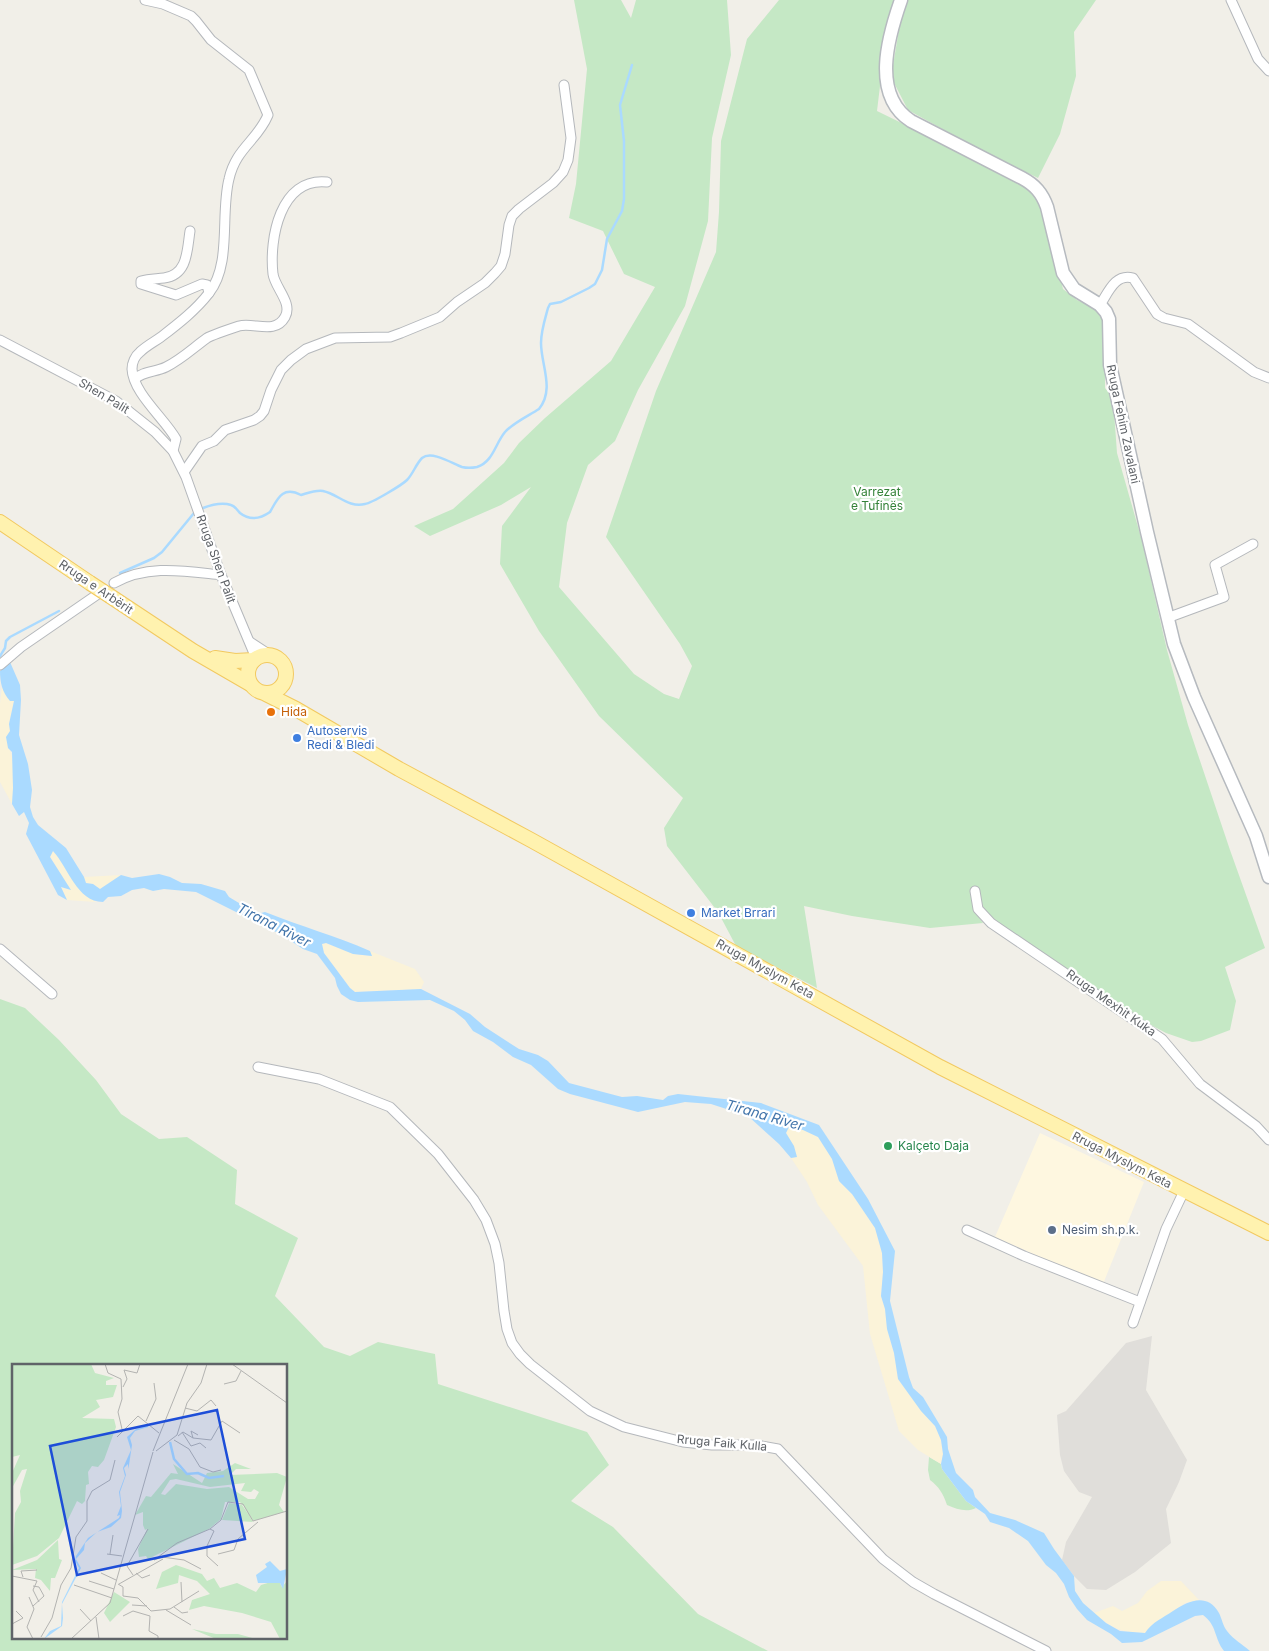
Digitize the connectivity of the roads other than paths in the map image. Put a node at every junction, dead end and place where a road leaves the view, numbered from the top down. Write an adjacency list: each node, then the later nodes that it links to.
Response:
1 (145, 0): 8 (street)
2 (901, 0): 9 (street)
3 (1231, 0): 4 (street)
4 (1269, 71)
5 (564, 85): 14 (street)
6 (327, 182): 12 (street)
7 (190, 230): 8 (street)
8 (209, 293): 12 (street)
9 (1100, 305): 11 (street); 19 (street, Rruga Fehim Zavalani)
10 (0, 340): 13 (street, Shen Palit)
11 (1269, 378)
12 (135, 379): 13 (street)
13 (174, 451): 14 (street, Shen Palit)
14 (185, 474): 17 (street, Rruga Shen Palit)
15 (0, 522): 18 (main road, Rruga e Arbërit)
16 (1253, 544): 19 (street)
17 (221, 575): 18 (street); 20 (street, Rruga Shen Palit)
18 (103, 589): 21 (main road, Rruga e Arbërit); 23 (street)
19 (1167, 618): 28 (street, Rruga Fehim Zavalani)
20 (248, 640): 22 (street, Rruga Shen Palit); 22 (street)
21 (193, 651): 22 (main road, Rruga e Arbërit); 25 (main road, Rruga e Arbërit)
22 (260, 658): 24 (main road); 25 (main road)
23 (0, 664)
24 (285, 680): 26 (main road); 27 (main road)
25 (250, 684): 26 (main road)
26 (266, 694): 27 (main road, Rruga Myslym Keta)
27 (296, 709): 34 (main road, Rruga Myslym Keta)
28 (1269, 877)
29 (974, 891): 33 (street, Rruga Mexhit Kuka)
30 (0, 949): 31 (street)
31 (52, 994)
32 (258, 1067): 39 (street, Rruga Faik Kulla)
33 (1269, 1140)
34 (1184, 1191): 36 (main road, Rruga Myslym Keta); 37 (street)
35 (967, 1230): 37 (street)
36 (1269, 1233)
37 (1140, 1302): 38 (street)
38 (1133, 1323)
39 (1046, 1651)

